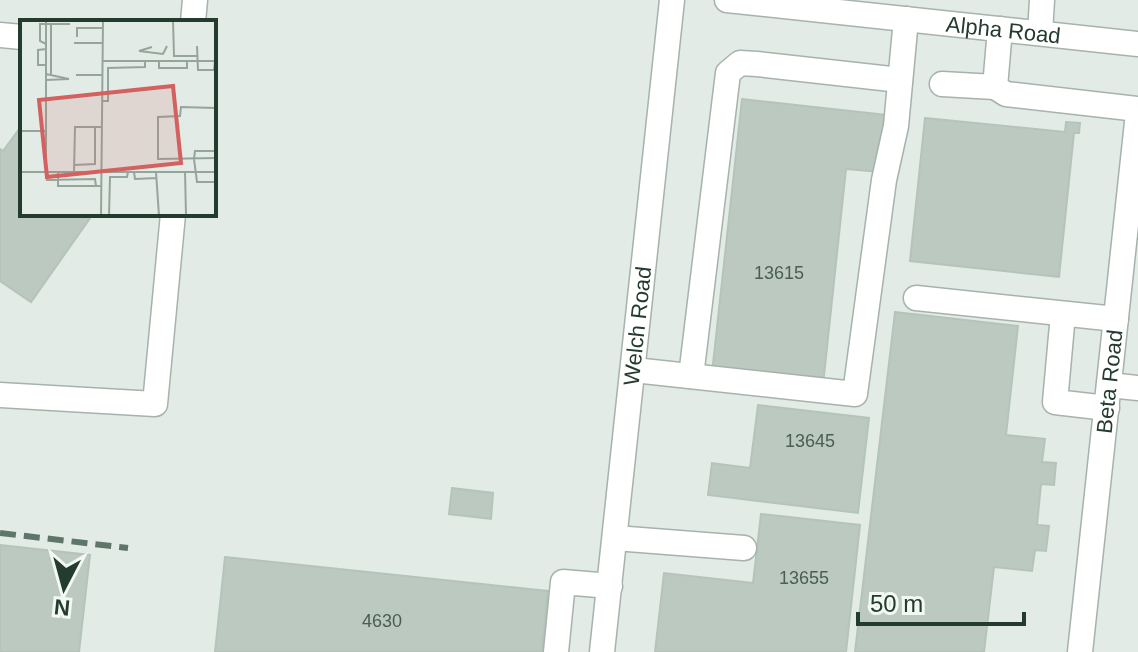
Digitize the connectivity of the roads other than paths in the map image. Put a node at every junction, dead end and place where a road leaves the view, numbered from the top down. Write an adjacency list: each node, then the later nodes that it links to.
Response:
1 (195, 0): 7 (street)
2 (672, 0): 21 (street, Welch Road)
3 (727, 0): 5 (street, Alpha Road)
4 (1042, 0): 9 (street)
5 (839, 6): 6 (street, Alpha Road)
6 (906, 19): 8 (street, Alpha Road); 13 (street)
7 (193, 20)
8 (1000, 29): 9 (street, Alpha Road); 15 (street)
9 (1040, 33): 12 (street, Alpha Road)
10 (0, 35): 11 (street)
11 (20, 37)
12 (1138, 44)
13 (900, 80): 22 (street); 22 (street)
14 (942, 84): 15 (street)
15 (995, 87): 16 (street)
16 (1138, 111): 20 (street, Beta Road)
17 (173, 216): 24 (street)
18 (916, 298): 19 (street)
19 (1063, 314): 20 (street); 25 (street)
20 (1116, 319): 25 (street, Beta Road)
21 (634, 370): 22 (street); 26 (street, Welch Road)
22 (691, 376)
23 (1138, 388): 25 (street)
24 (0, 395)
25 (1108, 397): 31 (street, Beta Road)
26 (615, 538): 27 (street); 28 (street, Welch Road)
27 (744, 548)
28 (610, 586): 29 (street); 30 (street, Welch Road)
29 (556, 652)
30 (602, 652)
31 (1080, 652)

